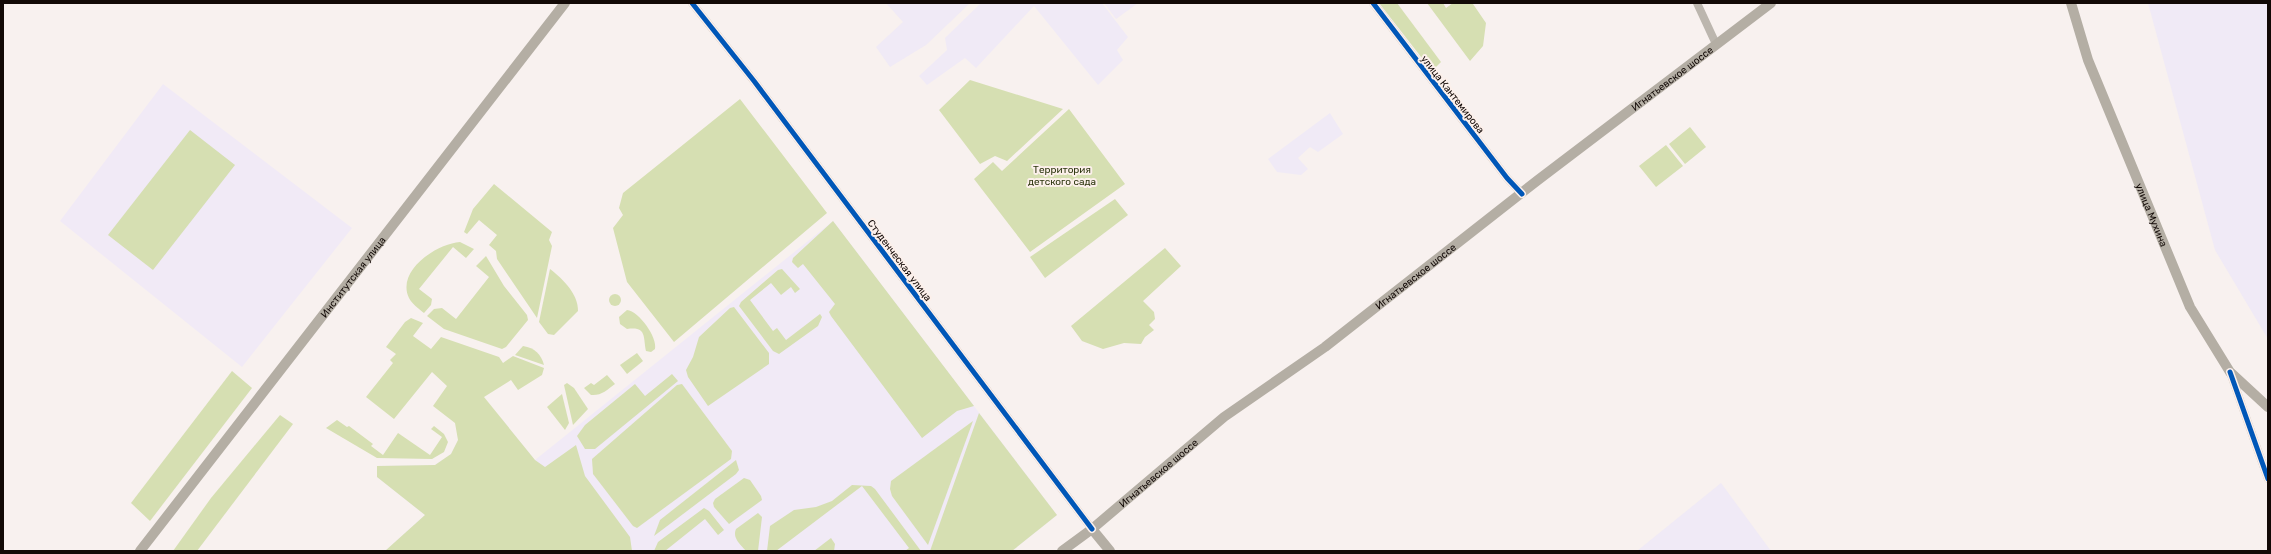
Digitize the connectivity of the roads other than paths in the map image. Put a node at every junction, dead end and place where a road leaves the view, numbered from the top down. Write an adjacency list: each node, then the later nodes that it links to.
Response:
1 (565, 3): 13 (main road, Институтская улица)
2 (692, 3): 12 (street, Студенческая улица)
3 (1373, 3): 8 (street, улица Кантемирова)
4 (1697, 3): 7 (street)
5 (1771, 3): 7 (main road, Игнатьевское шоссе)
6 (2071, 3): 9 (main road, улица Мухина)
7 (1716, 44): 8 (main road, Игнатьевское шоссе)
8 (1522, 194): 12 (main road, Игнатьевское шоссе)
9 (2230, 372): 10 (main road, улица Мухина); 11 (street)
10 (2268, 407)
11 (2268, 479)
12 (1092, 529): 14 (main road, Игнатьевское шоссе); 15 (main road, Студенческая улица)
13 (140, 551)
14 (1062, 551)
15 (1110, 551)

